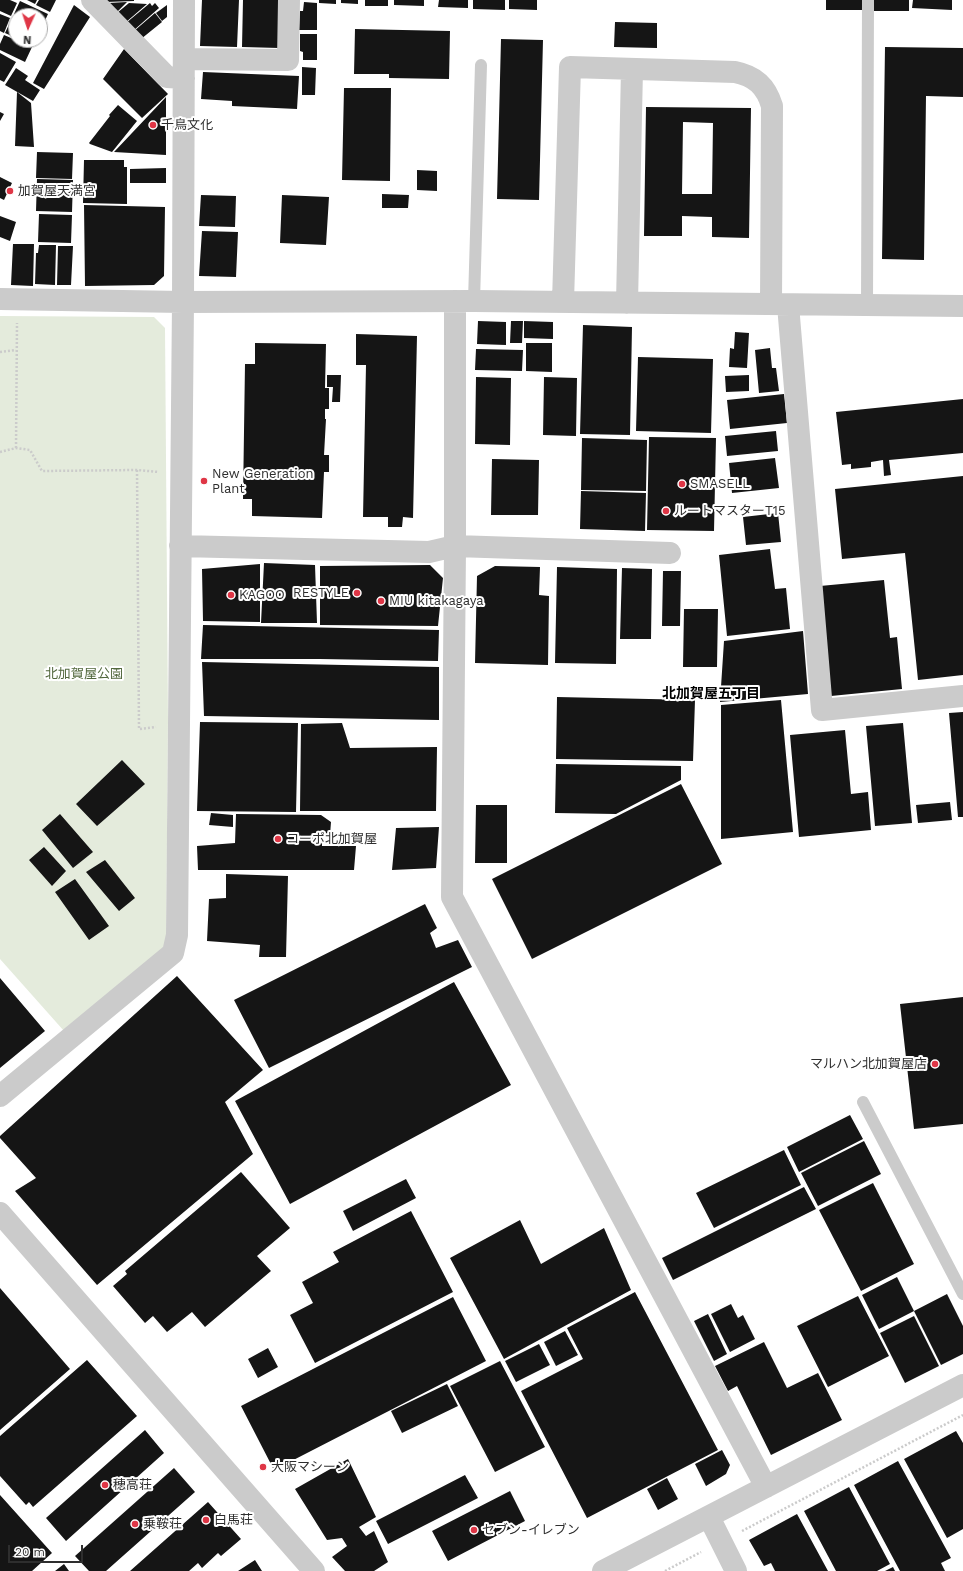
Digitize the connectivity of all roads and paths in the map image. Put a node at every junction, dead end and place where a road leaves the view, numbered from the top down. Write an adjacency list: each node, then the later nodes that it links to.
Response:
1 (92, 0): 6 (street)
2 (184, 0): 6 (street)
3 (289, 0): 6 (street)
4 (868, 0): 14 (lane)
5 (481, 65): 9 (lane)
6 (184, 68): 10 (street)
7 (632, 69): 11 (street); 12 (street); 13 (street)
8 (0, 299): 10 (street)
9 (464, 301): 10 (street); 11 (street); 24 (street)
10 (183, 302): 22 (street)
11 (563, 302): 12 (street)
12 (627, 303): 13 (street)
13 (780, 304): 14 (street); 26 (street)
14 (867, 306): 15 (street)
15 (963, 306)
16 (17, 318): 17 (path)
17 (16, 350): 18 (path); 19 (path)
18 (0, 352)
19 (16, 448): 20 (path); 21 (path)
20 (0, 452)
21 (138, 470): 22 (path); 27 (path)
22 (181, 473): 23 (street)
23 (180, 546): 24 (street); 27 (street)
24 (455, 546): 25 (street); 34 (street)
25 (670, 553)
26 (963, 696)
27 (179, 726): 28 (street)
28 (0, 1096)
29 (863, 1102): 31 (lane)
30 (0, 1213): 37 (street)
31 (963, 1294)
32 (963, 1385): 34 (street)
33 (963, 1414): 36 (path)
34 (766, 1487): 35 (street)
35 (709, 1517): 36 (street); 38 (street)
36 (721, 1542): 39 (path); 40 (street)
37 (314, 1571)
38 (603, 1571)
39 (665, 1571)
40 (736, 1571)

